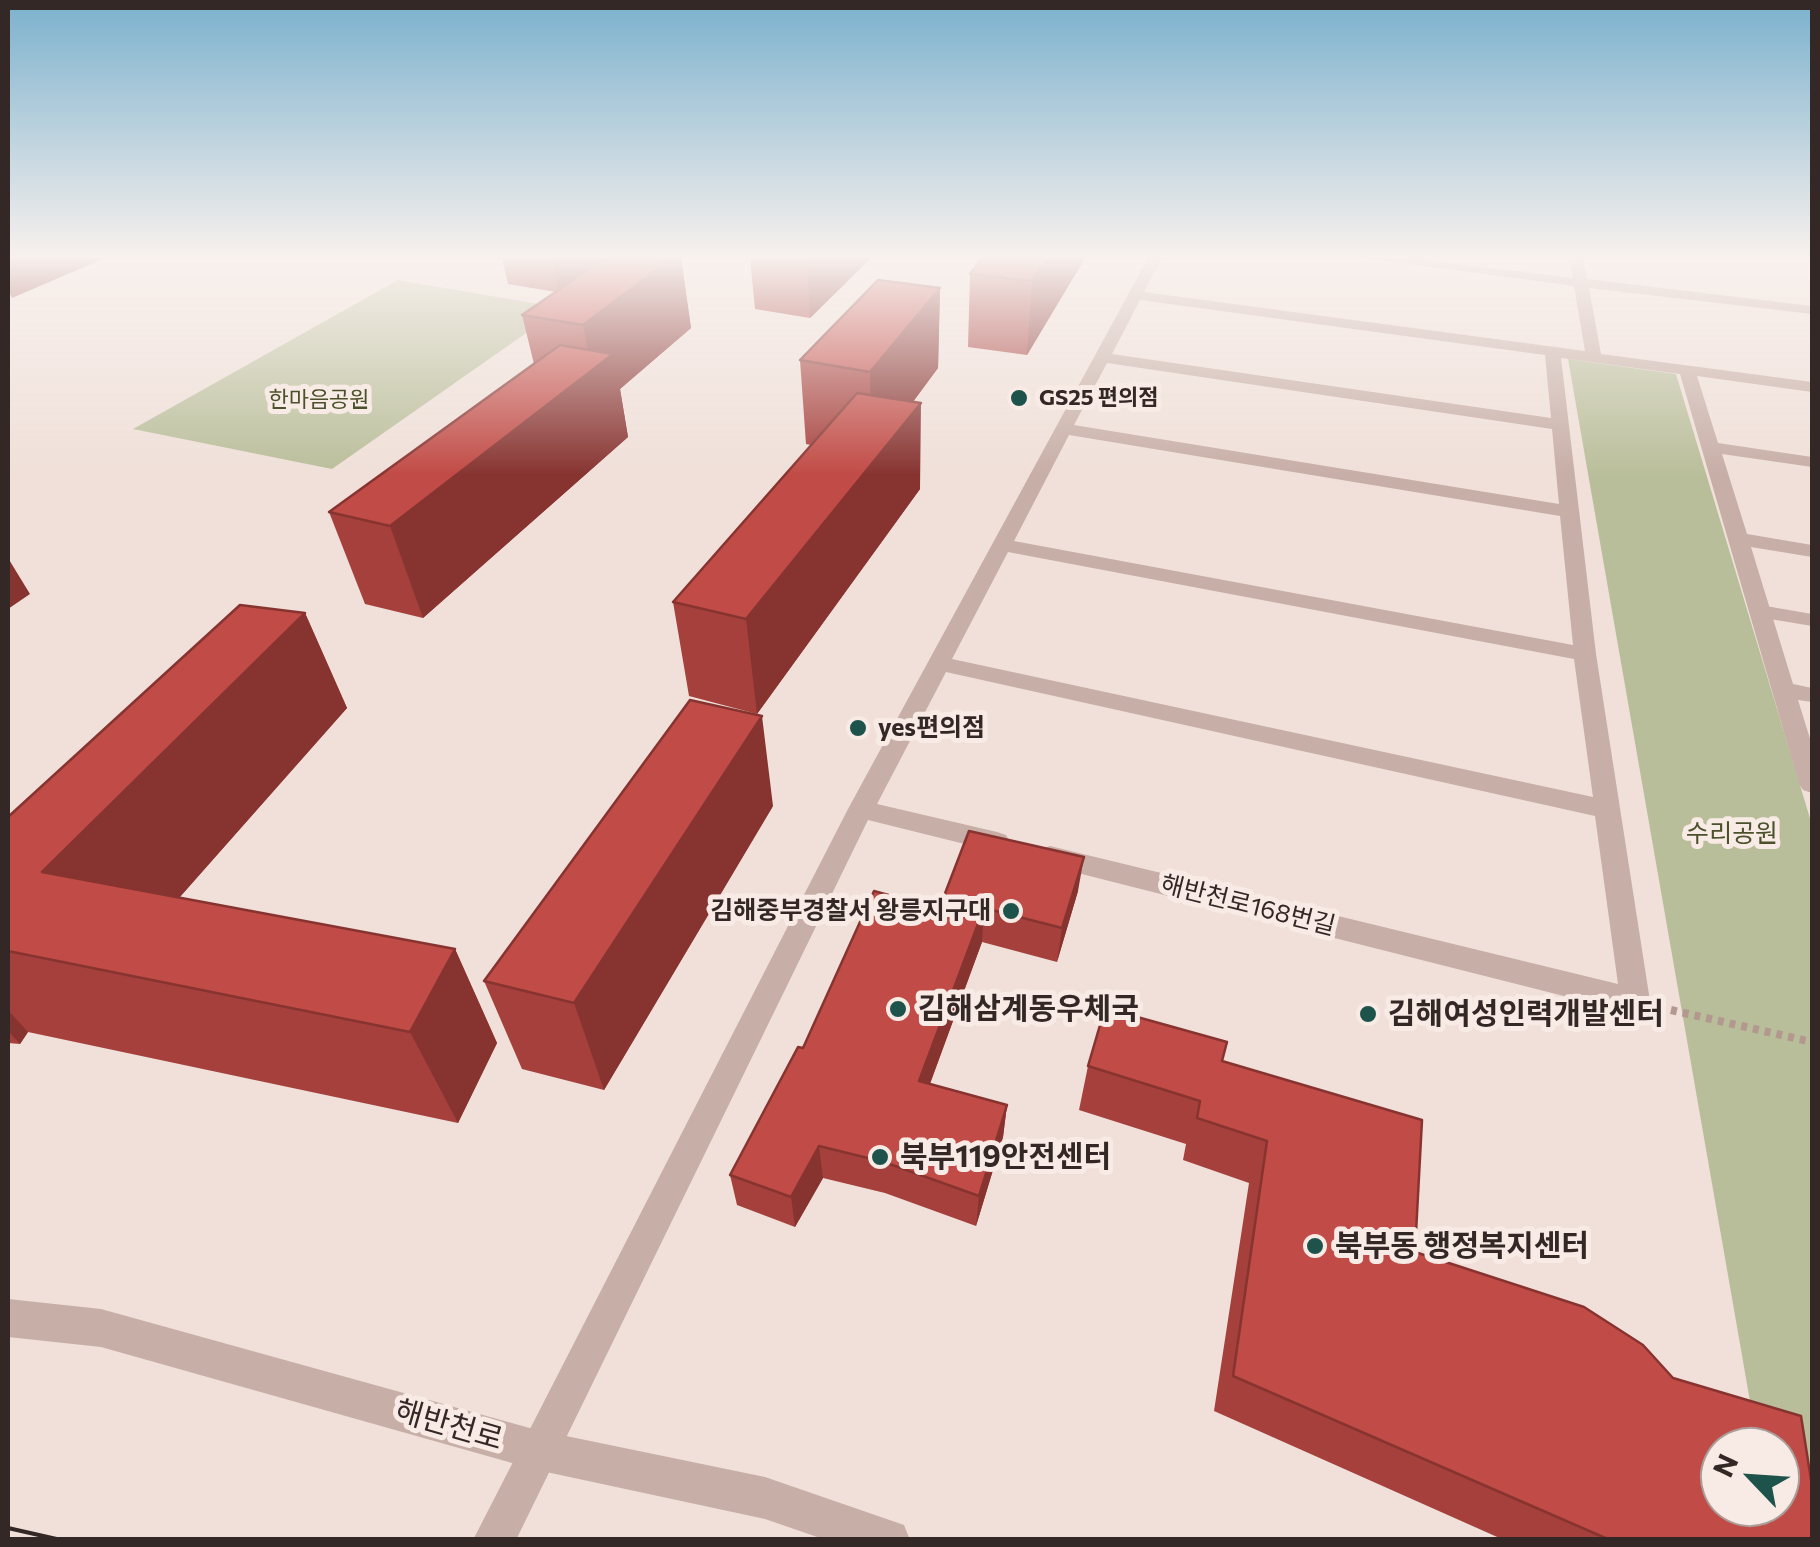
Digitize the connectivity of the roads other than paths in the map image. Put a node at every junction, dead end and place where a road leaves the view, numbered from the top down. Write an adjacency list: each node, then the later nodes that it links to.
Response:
1 (1116, 330): 6 (street)
2 (1392, 330): 4 (street)
3 (1589, 330): 5 (street)
4 (1552, 352): 5 (street); 9 (street)
5 (1594, 356): 7 (street)
6 (1101, 357): 9 (street); 10 (street)
7 (1688, 370): 8 (street); 11 (street)
8 (1812, 386)
9 (1560, 425): 13 (street)
10 (1065, 429): 13 (street); 15 (street)
11 (1711, 448): 12 (street); 14 (street)
12 (1812, 462)
13 (1570, 512): 19 (street)
14 (1738, 539): 16 (street); 17 (street)
15 (1001, 545): 19 (street); 20 (street)
16 (1812, 551)
17 (1760, 611): 18 (street); 21 (street)
18 (1812, 620)
19 (1585, 654): 25 (street)
20 (939, 663): 24 (street); 25 (street)
21 (1784, 689): 22 (street); 23 (street)
22 (1812, 695)
23 (1812, 784)
24 (861, 808): 25 (street, 해반천로168번길); 27 (street)
25 (1608, 809)
26 (8, 1318): 27 (street, 해반천로)
27 (537, 1450): 28 (street); 29 (street, 해반천로)
28 (496, 1535)
29 (889, 1540)

